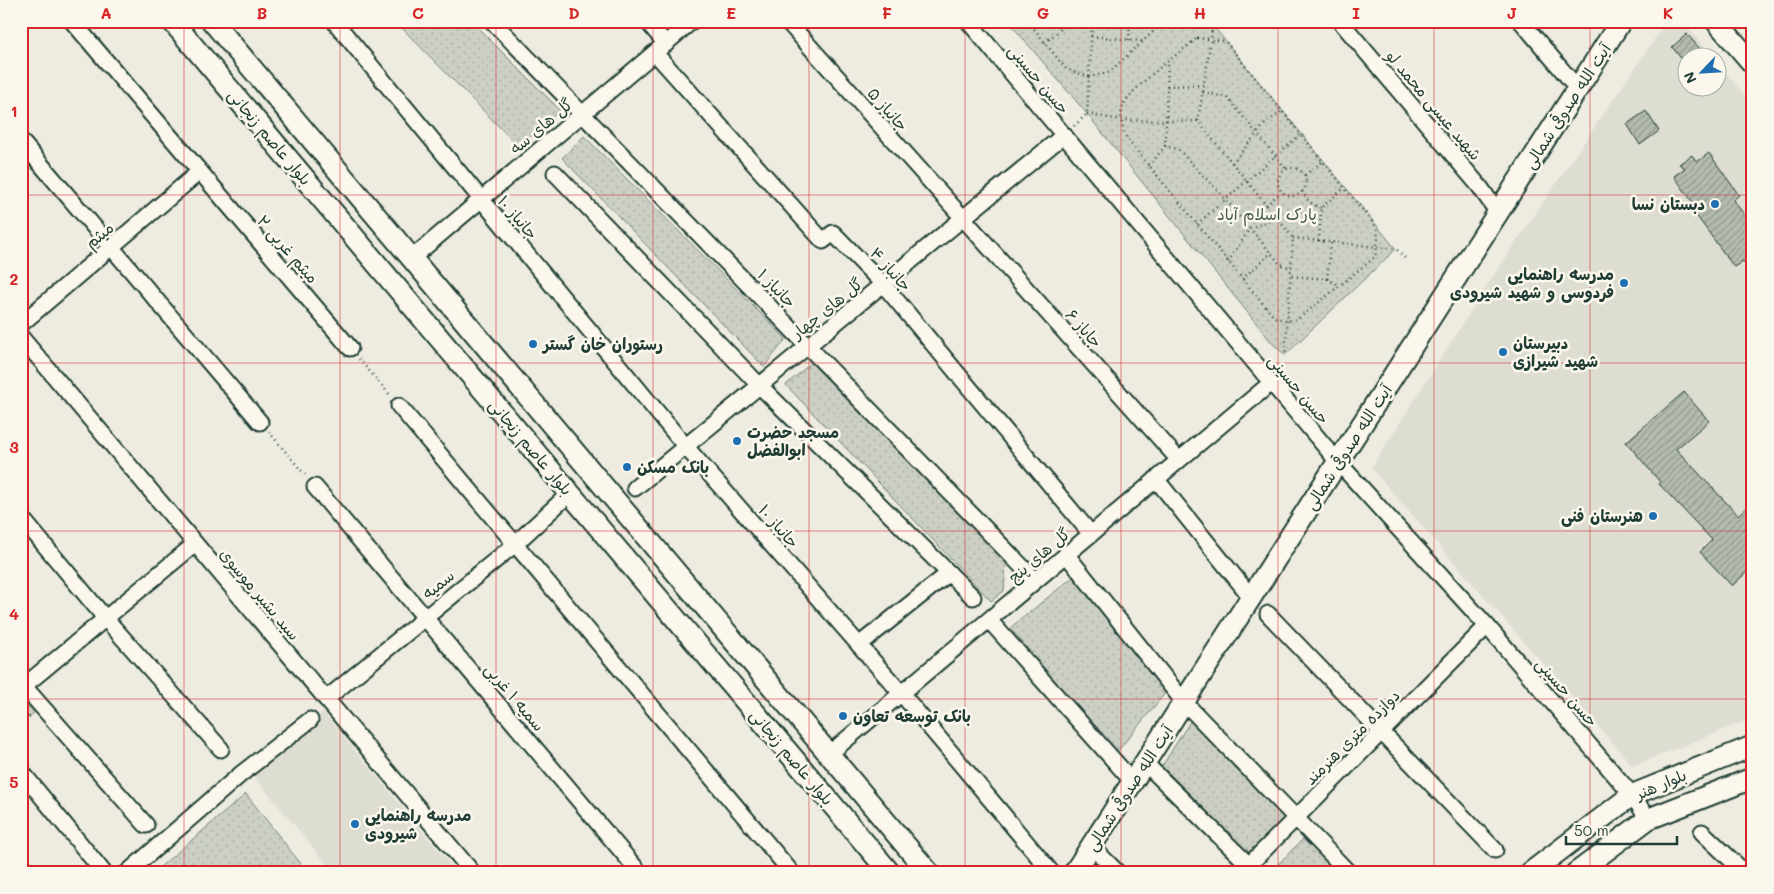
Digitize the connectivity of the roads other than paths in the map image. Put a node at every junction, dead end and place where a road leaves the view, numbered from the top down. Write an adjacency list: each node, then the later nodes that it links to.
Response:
1 (72, 21): 20 (street, میثم غربی ۲)
2 (172, 21): 42 (main road, بلوار عاصم زنجانی)
3 (212, 21): 26 (main road, بلوار عاصم زنجانی)
4 (334, 21): 22 (street, جانباز ۱۰)
5 (492, 21): 17 (street, جانباز ۱)
6 (647, 21): 14 (street)
7 (692, 21): 14 (street, گل های سه)
8 (787, 21): 24 (street, جانباز ۵)
9 (968, 21): 18 (street, حسن حسینی)
10 (1340, 21): 23 (street, شهید عیسی محمد لو)
11 (1521, 21): 16 (street)
12 (1622, 21): 16 (main road, آیت الله صدوقی شمالی)
13 (1716, 21): 15 (main road)
14 (660, 48): 17 (street, گل های سه); 27 (street, جانباز ۴)
15 (1753, 64)
16 (1578, 88): 23 (main road, آیت الله صدوقی شمالی)
17 (583, 114): 22 (street, گل های سه); 30 (street, جانباز ۱)
18 (1064, 135): 24 (street, گل های چهار); 32 (street, حسن حسینی)
19 (21, 141): 25 (street)
20 (199, 172): 25 (street, میثم); 31 (street, میثم غربی ۲)
21 (555, 173): 33 (street)
22 (481, 200): 26 (street, گل های سه); 36 (street, جانباز ۱۰)
23 (1498, 213): 38 (main road, آیت الله صدوقی شمالی)
24 (962, 219): 27 (street, گل های چهار); 37 (street, جاباز ۶)
25 (111, 248): 28 (street, میثم); 35 (street)
26 (412, 258): 66 (main road, بلوار عاصم زنجانی)
27 (883, 284): 30 (street, گل های چهار); 44 (street, جانباز ۴)
28 (21, 324)
29 (21, 337): 45 (street, سید بشیر موسوی)
30 (808, 346): 33 (street, گل های چهار); 49 (street, جانباز ۱)
31 (350, 348)
32 (1270, 383): 37 (street, گل های پنج); 38 (street, حسن حسینی)
33 (760, 386): 36 (street, گل های چهار); 48 (street)
34 (399, 406): 46 (street)
35 (260, 422)
36 (686, 447): 41 (street, گل های چهار); 57 (street, جانباز ۱۰)
37 (1179, 460): 39 (street, گل های پنج)
38 (1338, 462): 51 (main road, آیت الله صدوقی شمالی); 56 (street, حسن حسینی)
39 (1156, 479): 44 (street, گل های پنج); 51 (street)
40 (315, 487): 53 (street, سمیه ۱ غربی)
41 (636, 488)
42 (570, 494): 46 (street, سمیه); 86 (main road, بلوار عاصم زنجانی)
43 (21, 517): 54 (street)
44 (1091, 534): 47 (street, گل های پنج)
45 (195, 544): 54 (street); 60 (street, سید بشیر موسوی)
46 (514, 545): 53 (street, سمیه); 85 (street)
47 (1066, 554): 49 (street, گل های پنج); 61 (street)
48 (949, 573): 50 (street); 57 (street)
49 (1035, 580): 55 (street, گل های پنج)
50 (973, 597)
51 (1251, 597): 61 (main road, آیت الله صدوقی شمالی)
52 (1268, 614): 63 (street)
53 (425, 618): 60 (street, سمیه); 84 (street, سمیه ۱ غربی)
54 (106, 619): 58 (street); 65 (street)
55 (989, 620): 59 (street, گل های پنج); 70 (street)
56 (1487, 626): 63 (street, دوازده متری هنرمند); 71 (street, حسن حسینی)
57 (859, 645): 59 (street, جانباز ۱۰)
58 (23, 685): 74 (street)
59 (901, 693): 66 (street, گل های پنج); 88 (street, جانباز ۱۰)
60 (326, 699): 83 (street, سید بشیر موسوی)
61 (1184, 702): 67 (main road, آیت الله صدوقی شمالی); 72 (street)
62 (310, 720): 82 (street)
63 (1380, 733): 72 (street, دوازده متری هنرمند); 77 (street)
64 (1753, 746): 71 (main road, بلوار هنر)
65 (221, 749)
66 (829, 754): 87 (main road, بلوار عاصم زنجانی)
67 (1145, 763): 70 (main road, آیت الله صدوقی شمالی); 79 (street)
68 (21, 771): 81 (street)
69 (1753, 778): 73 (main road, بلوار هنر)
70 (1132, 782): 76 (main road, آیت الله صدوقی شمالی)
71 (1632, 794): 73 (street, حسن حسینی); 92 (main road, بلوار هنر)
72 (1297, 817): 79 (street, دوازده متری هنرمند); 91 (street)
73 (1648, 819): 93 (main road, بلوار هنر)
74 (146, 825)
75 (1702, 832): 94 (street)
76 (1091, 846): 89 (main road, آیت الله صدوقی شمالی); 90 (street)
77 (1495, 850)
78 (21, 864): 80 (street)
79 (1249, 870)
80 (29, 873)
81 (104, 873)
82 (127, 873)
83 (472, 873)
84 (640, 873)
85 (792, 873)
86 (890, 873)
87 (930, 873)
88 (1052, 873)
89 (1074, 873)
90 (1118, 873)
91 (1349, 873)
92 (1530, 873)
93 (1576, 873)
94 (1745, 873)

